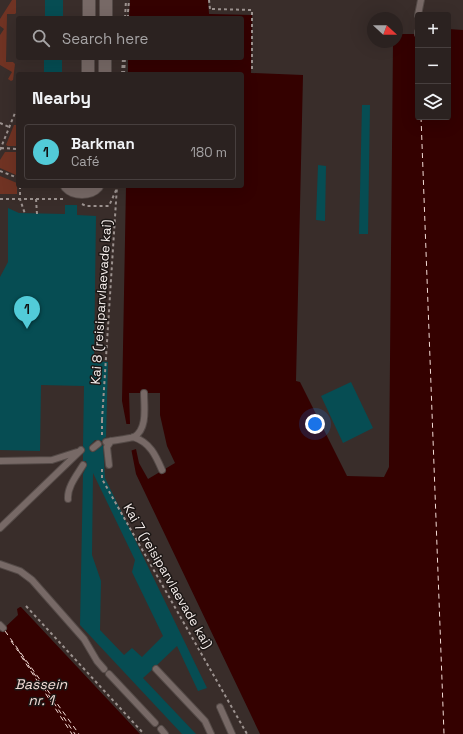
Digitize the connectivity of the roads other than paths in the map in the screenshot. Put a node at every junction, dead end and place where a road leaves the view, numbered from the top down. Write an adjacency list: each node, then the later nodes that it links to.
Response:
1 (89, 0): 5 (street)
2 (106, 0): 6 (street)
3 (421, 0): 4 (lane)
4 (418, 12)
5 (89, 16)
6 (106, 16)
7 (88, 60): 9 (street)
8 (105, 60): 10 (street)
9 (88, 72)
10 (105, 72)
11 (69, 188): 12 (street)
12 (95, 188)
13 (144, 393): 14 (lane)
14 (133, 437): 16 (lane); 18 (lane)
15 (0, 461): 20 (lane)
16 (105, 464)
17 (83, 465): 19 (lane)
18 (162, 470)
19 (68, 499)
20 (0, 528)
21 (0, 564): 22 (lane)
22 (104, 668)
23 (156, 669): 27 (lane)
24 (109, 674): 26 (lane)
25 (220, 707): 28 (lane)
26 (155, 723)
27 (211, 734)
28 (232, 734)

